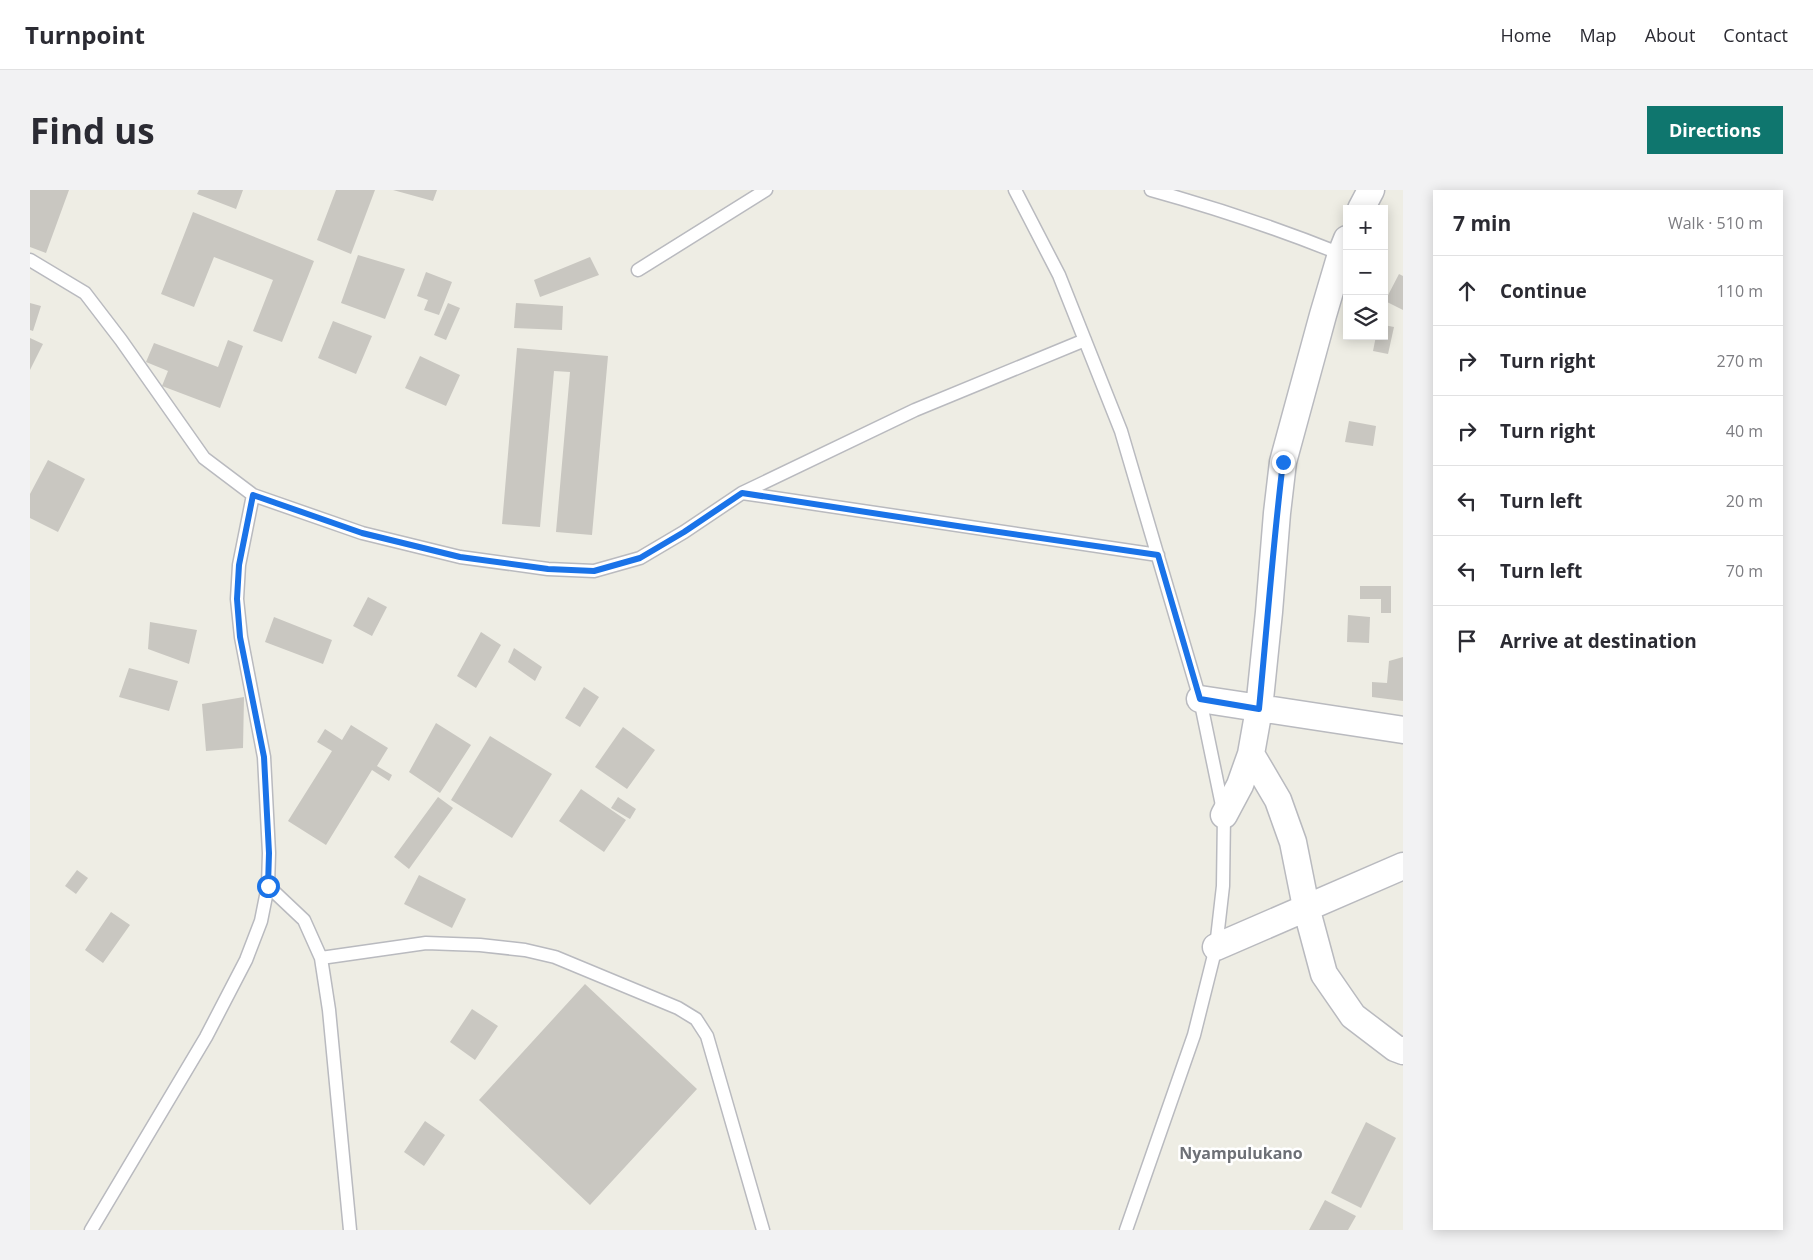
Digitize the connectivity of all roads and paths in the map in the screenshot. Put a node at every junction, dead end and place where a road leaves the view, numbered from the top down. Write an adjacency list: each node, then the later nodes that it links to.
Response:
1 (766, 190): 9 (lane)
2 (1015, 190): 10 (lane)
3 (1151, 190): 6 (lane)
4 (1371, 190): 5 (street)
5 (1363, 205)
6 (1343, 246)
7 (1343, 250): 15 (street)
8 (30, 260): 12 (lane)
9 (638, 270)
10 (1085, 340): 11 (lane); 13 (lane)
11 (742, 493): 12 (lane); 13 (lane)
12 (253, 495): 20 (lane)
13 (1158, 555): 14 (lane)
14 (1200, 699): 15 (street); 18 (lane)
15 (1259, 709): 16 (street); 17 (street)
16 (1403, 730)
17 (1251, 754): 18 (street); 21 (street)
18 (1224, 815): 22 (lane)
19 (1403, 866): 21 (street)
20 (268, 886): 23 (lane); 25 (lane)
21 (1306, 908): 22 (street); 24 (street)
22 (1216, 947): 28 (lane)
23 (321, 958): 26 (lane); 27 (lane)
24 (1403, 1051)
25 (92, 1230)
26 (350, 1230)
27 (763, 1230)
28 (1126, 1230)

